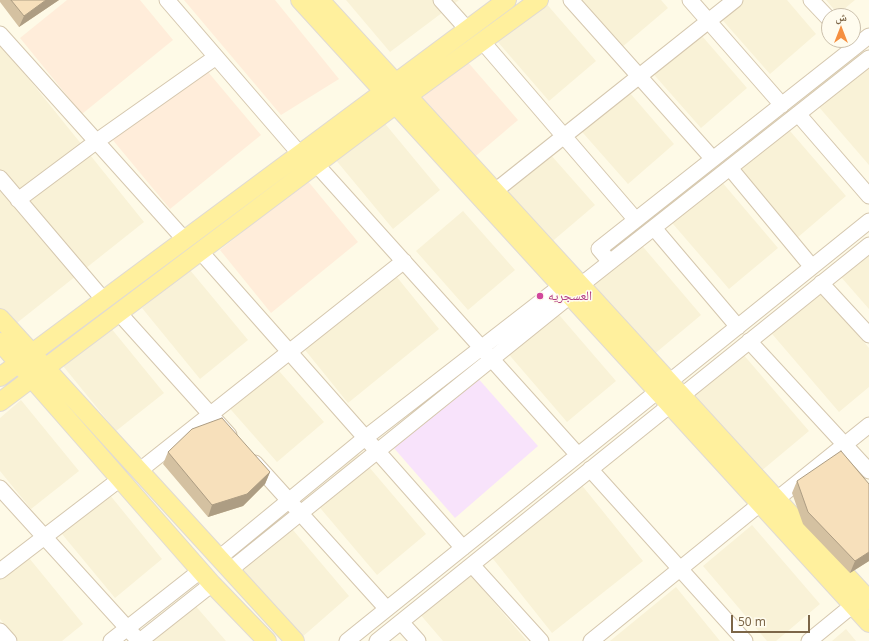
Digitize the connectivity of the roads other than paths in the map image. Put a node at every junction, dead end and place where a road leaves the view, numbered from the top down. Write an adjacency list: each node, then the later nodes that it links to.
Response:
1 (167, 0): 17 (street)
2 (300, 0): 20 (main road)
3 (320, 0): 20 (main road)
4 (441, 0): 13 (street)
5 (507, 0): 13 (main road)
6 (539, 0): 15 (main road)
7 (571, 0): 19 (street)
8 (690, 0): 12 (street)
9 (735, 0): 12 (street)
10 (811, 0): 11 (street)
11 (821, 11)
12 (709, 21): 19 (street); 22 (street)
13 (467, 29): 20 (main road)
14 (0, 34): 25 (street)
15 (482, 42): 21 (main road); 24 (street)
16 (846, 48): 22 (street)
17 (216, 57): 25 (street); 26 (street)
18 (869, 59): 23 (street)
19 (639, 76): 24 (street); 27 (street)
20 (389, 86): 21 (main road); 26 (main road)
21 (402, 100): 28 (main road); 31 (main road); 44 (main road)
22 (782, 105): 27 (street)
23 (798, 114): 29 (street); 32 (street)
24 (564, 136): 31 (street); 34 (street)
25 (96, 141): 33 (street); 37 (street)
26 (299, 153): 37 (main road)
27 (713, 159): 34 (street)
28 (316, 164): 39 (main road); 40 (street)
29 (730, 168): 36 (street); 42 (street)
30 (0, 178): 33 (street)
31 (494, 191): 44 (main road)
32 (869, 196)
33 (18, 200): 45 (street)
34 (636, 220): 41 (street)
35 (869, 221): 42 (street)
36 (654, 228): 41 (street); 48 (street)
37 (184, 239): 45 (main road)
38 (869, 245): 43 (street)
39 (200, 251): 46 (main road); 53 (street)
40 (404, 261): 52 (street); 53 (street)
41 (610, 262): 44 (street)
42 (812, 267): 48 (street)
43 (821, 283): 49 (street); 50 (street)
44 (571, 289): 52 (street); 55 (street); 58 (main road)
45 (103, 300): 54 (main road)
46 (118, 313): 56 (main road); 61 (street)
47 (0, 318): 54 (main road)
48 (738, 327): 58 (street)
49 (869, 335)
50 (749, 341): 59 (street); 65 (street)
51 (0, 342): 54 (main road)
52 (481, 348): 55 (street); 63 (street)
53 (289, 352): 61 (street); 63 (street)
54 (25, 358): 56 (main road); 57 (main road)
55 (492, 359): 66 (street); 68 (street)
56 (39, 372): 60 (main road); 70 (main road); 72 (main road)
57 (0, 377)
58 (663, 387): 59 (main road); 68 (street)
59 (676, 400): 69 (street); 75 (main road)
60 (0, 402)
61 (210, 414): 64 (street); 70 (street)
62 (869, 425): 65 (street)
63 (365, 438): 66 (street); 74 (street)
64 (236, 443)
65 (844, 445): 71 (street); 75 (street)
66 (377, 451): 76 (street); 78 (street)
67 (247, 454): 74 (street)
68 (578, 455): 78 (street)
69 (590, 470): 80 (street); 81 (street)
70 (140, 471): 79 (main road)
71 (869, 472)
72 (120, 479): 77 (street); 83 (main road)
73 (0, 488): 77 (street)
74 (288, 500): 76 (street); 79 (street)
75 (768, 502): 81 (street); 85 (main road)
76 (300, 513): 79 (street); 86 (street)
77 (44, 537): 82 (street); 89 (street)
78 (463, 548): 86 (street)
79 (224, 564): 95 (main road)
80 (472, 565): 87 (street); 99 (street)
81 (680, 569): 100 (street); 101 (street)
82 (0, 571)
83 (200, 571): 84 (main road); 89 (street)
84 (212, 584): 93 (street); 94 (main road)
85 (861, 603): 88 (main road); 102 (street)
86 (387, 609): 96 (street)
87 (401, 622): 97 (street); 98 (street)
88 (869, 623)
89 (128, 628): 92 (street); 93 (street)
90 (0, 631): 91 (street)
91 (9, 641)
92 (111, 641)
93 (140, 641)
94 (267, 641)
95 (295, 641)
96 (347, 641)
97 (377, 641)
98 (418, 641)
99 (541, 641)
100 (591, 641)
101 (745, 641)
102 (809, 641)

